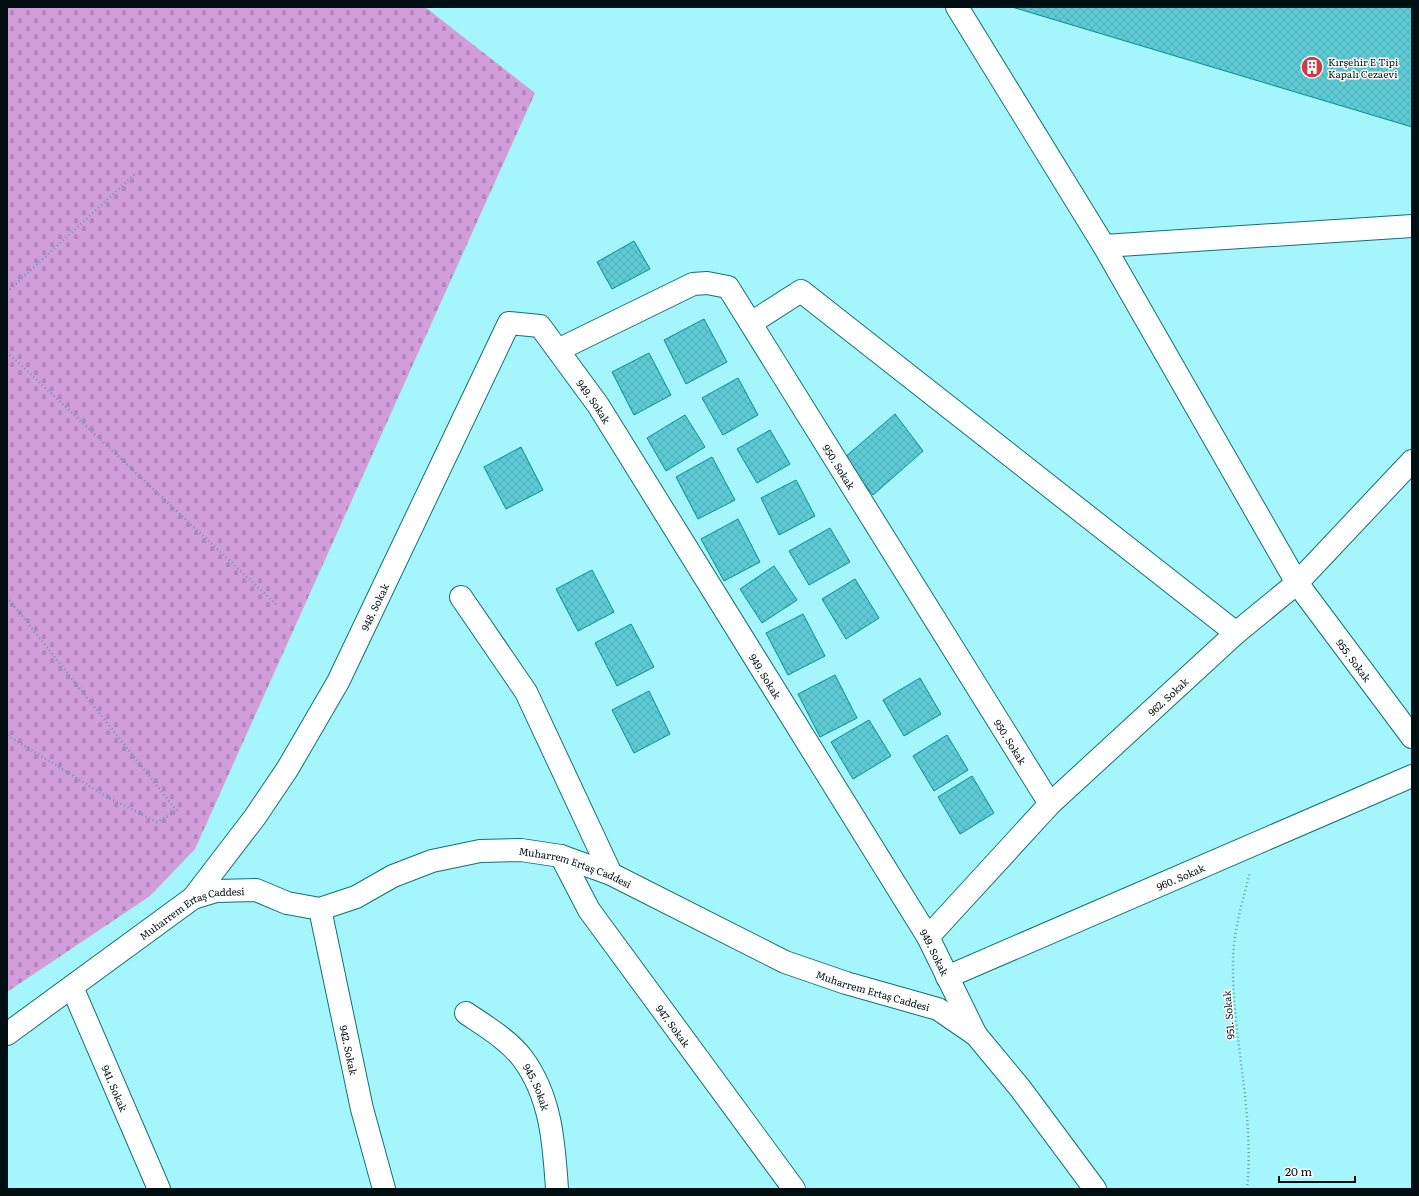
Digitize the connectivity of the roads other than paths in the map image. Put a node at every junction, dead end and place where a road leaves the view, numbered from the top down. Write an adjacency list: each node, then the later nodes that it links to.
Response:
1 (957, 7): 3 (street, 955. Sokak)
2 (1412, 226): 3 (street)
3 (1104, 246): 8 (street, 955. Sokak)
4 (751, 323): 6 (street, 950. Sokak); 10 (street); 13 (street, 950. Sokak)
5 (540, 326): 6 (street, 949. Sokak); 16 (street, 948. Sokak)
6 (558, 350): 18 (street, 949. Sokak)
7 (1412, 461): 8 (street, 962. Sokak)
8 (1297, 583): 10 (street, 962. Sokak); 11 (street, 955. Sokak)
9 (461, 597): 15 (street)
10 (1236, 633): 13 (street, 962. Sokak)
11 (1412, 737)
12 (1412, 776): 19 (street, 960. Sokak)
13 (1050, 804): 18 (street, 962. Sokak)
14 (561, 856): 15 (street, Muharrem Ertaş Caddesi); 17 (street, Muharrem Ertaş Caddesi); 27 (street, 947. Sokak)
15 (611, 874): 23 (street, Muharrem Ertaş Caddesi)
16 (193, 898): 17 (street, Muharrem Ertaş Caddesi); 20 (street, Muharrem Ertaş Caddesi)
17 (320, 909): 25 (street, 942. Sokak)
18 (928, 937): 19 (street, 949. Sokak)
19 (947, 977): 23 (street, 949. Sokak)
20 (72, 987): 22 (street, Muharrem Ertaş Caddesi); 24 (street, 941. Sokak)
21 (466, 1013): 26 (street, 945. Sokak)
22 (7, 1034)
23 (976, 1035): 28 (street, Muharrem Ertaş Caddesi)
24 (159, 1189)
25 (384, 1189)
26 (557, 1189)
27 (794, 1189)
28 (1095, 1189)

